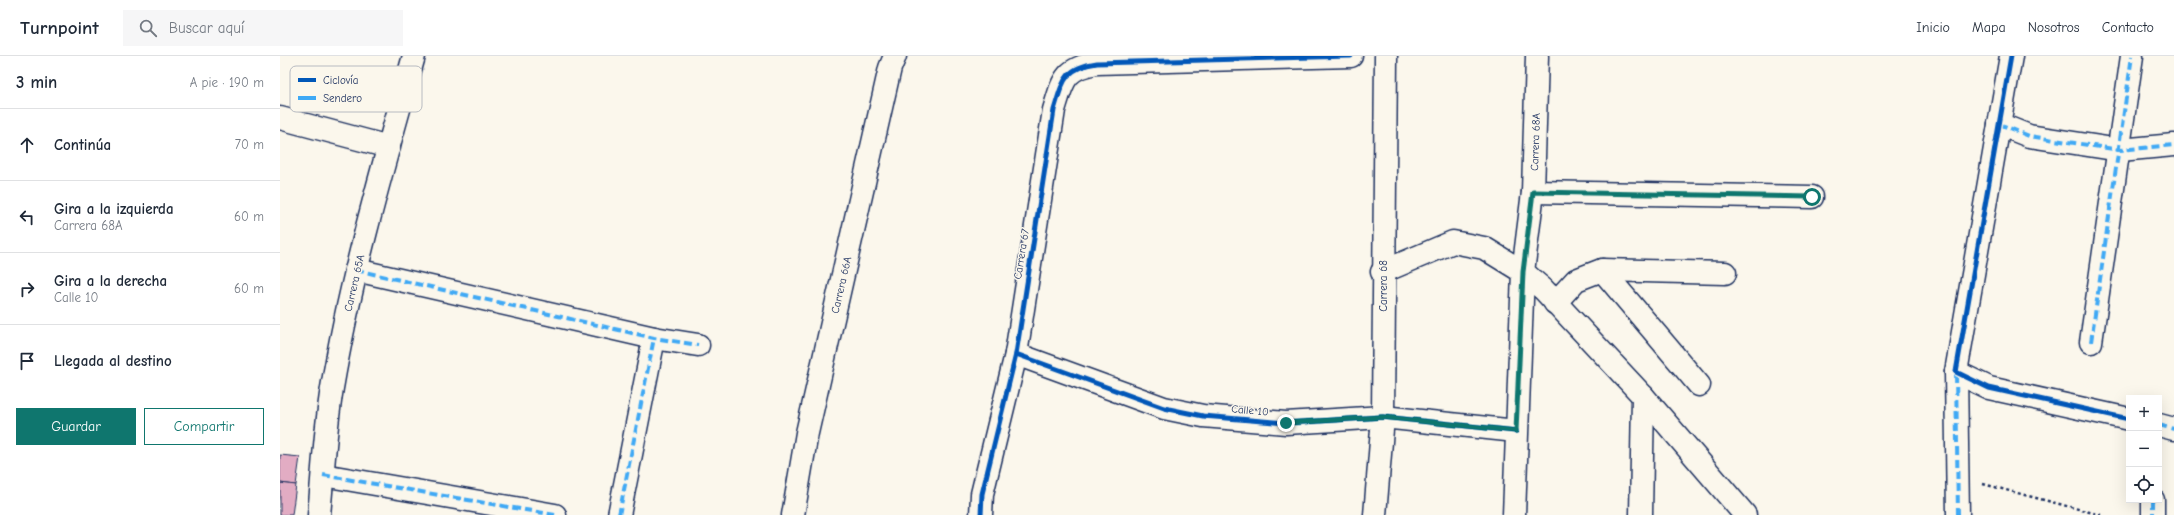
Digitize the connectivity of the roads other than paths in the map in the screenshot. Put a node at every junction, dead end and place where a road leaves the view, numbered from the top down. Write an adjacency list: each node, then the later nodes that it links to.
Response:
1 (414, 56): 9 (street, Carrera 65A)
2 (895, 56): 41 (street, Carrera 66A)
3 (1351, 56): 8 (street, Carrera 67)
4 (1386, 56): 20 (street, Carrera 68)
5 (1537, 56): 16 (street, Carrera 68A)
6 (2010, 56): 12 (street)
7 (2132, 56): 15 (street)
8 (1138, 59): 27 (street, Carrera 67)
9 (411, 66)
10 (399, 112): 14 (street, Carrera 65A)
11 (280, 118): 14 (street)
12 (2000, 124): 15 (street); 28 (street)
13 (2174, 144): 15 (street)
14 (389, 147): 18 (street, Carrera 65A)
15 (2120, 150): 25 (street)
16 (1533, 192): 17 (street); 21 (street, Carrera 68A)
17 (1812, 197)
18 (356, 270): 24 (street); 36 (street, Carrera 65A)
19 (1602, 270): 22 (street); 23 (street); 29 (street)
20 (1382, 272): 21 (street); 31 (street, Carrera 68)
21 (1523, 272): 23 (street); 35 (street, Carrera 68A)
22 (1725, 273)
23 (1555, 303): 30 (street)
24 (654, 338): 26 (street); 40 (street)
25 (2091, 342)
26 (698, 345)
27 (1016, 354): 31 (street, Calle 10); 42 (street, Carrera 67)
28 (1956, 372): 32 (street); 47 (street)
29 (1699, 385)
30 (1643, 396): 45 (street); 46 (street)
31 (1382, 417): 35 (street, Calle 10); 43 (street, Carrera 68)
32 (2126, 418)
33 (2162, 426): 34 (street)
34 (2174, 429)
35 (1516, 431): 44 (street, Carrera 68A)
36 (323, 475): 38 (street, Carrera 65A); 39 (street)
37 (2153, 503): 48 (street)
38 (319, 515)
39 (555, 515)
40 (619, 515)
41 (793, 515)
42 (980, 515)
43 (1375, 515)
44 (1514, 515)
45 (1641, 515)
46 (1745, 515)
47 (1958, 515)
48 (2153, 515)

